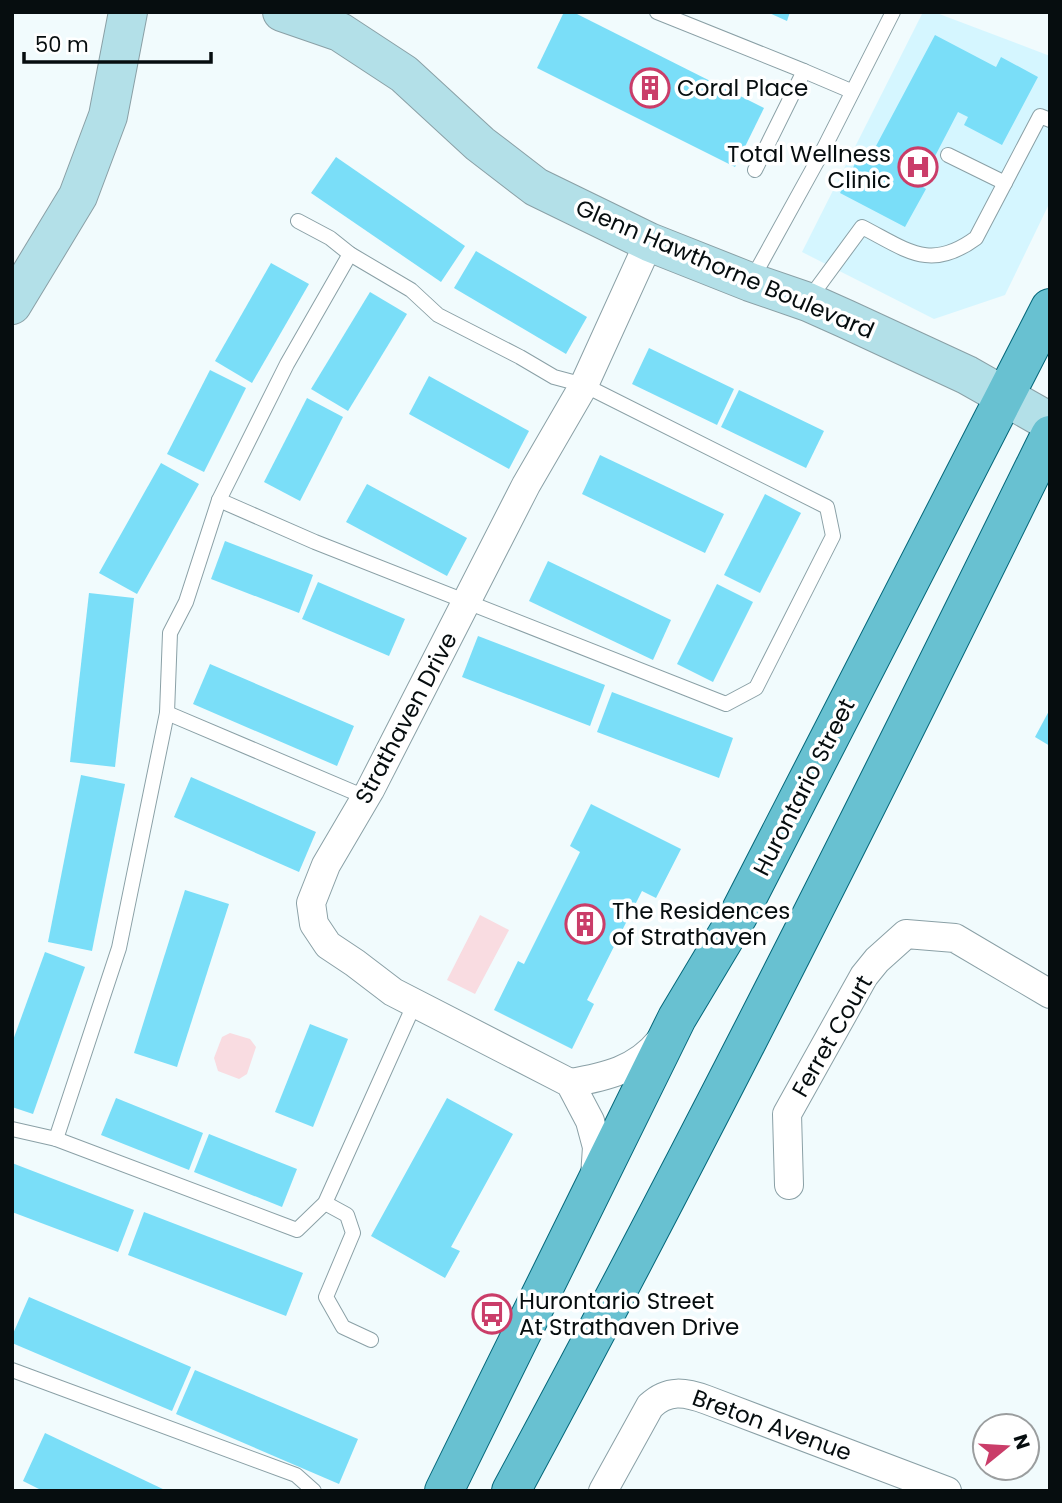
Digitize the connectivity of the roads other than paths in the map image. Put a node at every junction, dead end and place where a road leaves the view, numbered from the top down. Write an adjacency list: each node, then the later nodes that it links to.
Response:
1 (128, 12): 15 (street)
2 (282, 12): 12 (street, Glenn Hawthorne Boulevard)
3 (657, 12): 5 (lane)
4 (893, 12): 6 (lane)
5 (804, 71): 6 (lane); 9 (lane)
6 (852, 91): 14 (lane)
7 (1050, 120): 10 (lane)
8 (948, 155): 10 (lane)
9 (755, 170)
10 (1005, 183): 16 (lane)
11 (298, 221): 13 (lane)
12 (649, 242): 14 (street, Glenn Hawthorne Boulevard); 18 (street, Strathaven Drive)
13 (350, 254): 18 (lane); 22 (lane)
14 (750, 282): 16 (street, Glenn Hawthorne Boulevard)
15 (14, 297)
16 (808, 302): 19 (street, Glenn Hawthorne Boulevard)
17 (1050, 308): 19 (main road, Hurontario Street)
18 (584, 384): 23 (street, Strathaven Drive); 23 (lane)
19 (1004, 396): 20 (street, Glenn Hawthorne Boulevard); 28 (main road, Hurontario Street)
20 (1050, 422)
21 (1050, 435): 40 (main road)
22 (219, 500): 23 (lane); 24 (lane)
23 (466, 603): 25 (street, Strathaven Drive)
24 (167, 713): 25 (lane); 31 (lane)
25 (365, 797): 27 (street, Strathaven Drive)
26 (1050, 994): 33 (street, Ferret Court)
27 (414, 1005): 29 (street, Strathaven Drive); 34 (lane)
28 (677, 1018): 29 (street); 32 (main road, Hurontario Street)
29 (570, 1083): 32 (street)
30 (12, 1129): 31 (lane)
31 (56, 1139): 34 (lane)
32 (595, 1185): 39 (main road, Hurontario Street)
33 (789, 1185)
34 (325, 1203): 35 (lane)
35 (371, 1340)
36 (12, 1370): 38 (lane)
37 (935, 1489): 41 (street, Breton Avenue)
38 (314, 1491)
39 (444, 1491)
40 (511, 1491)
41 (603, 1491)

